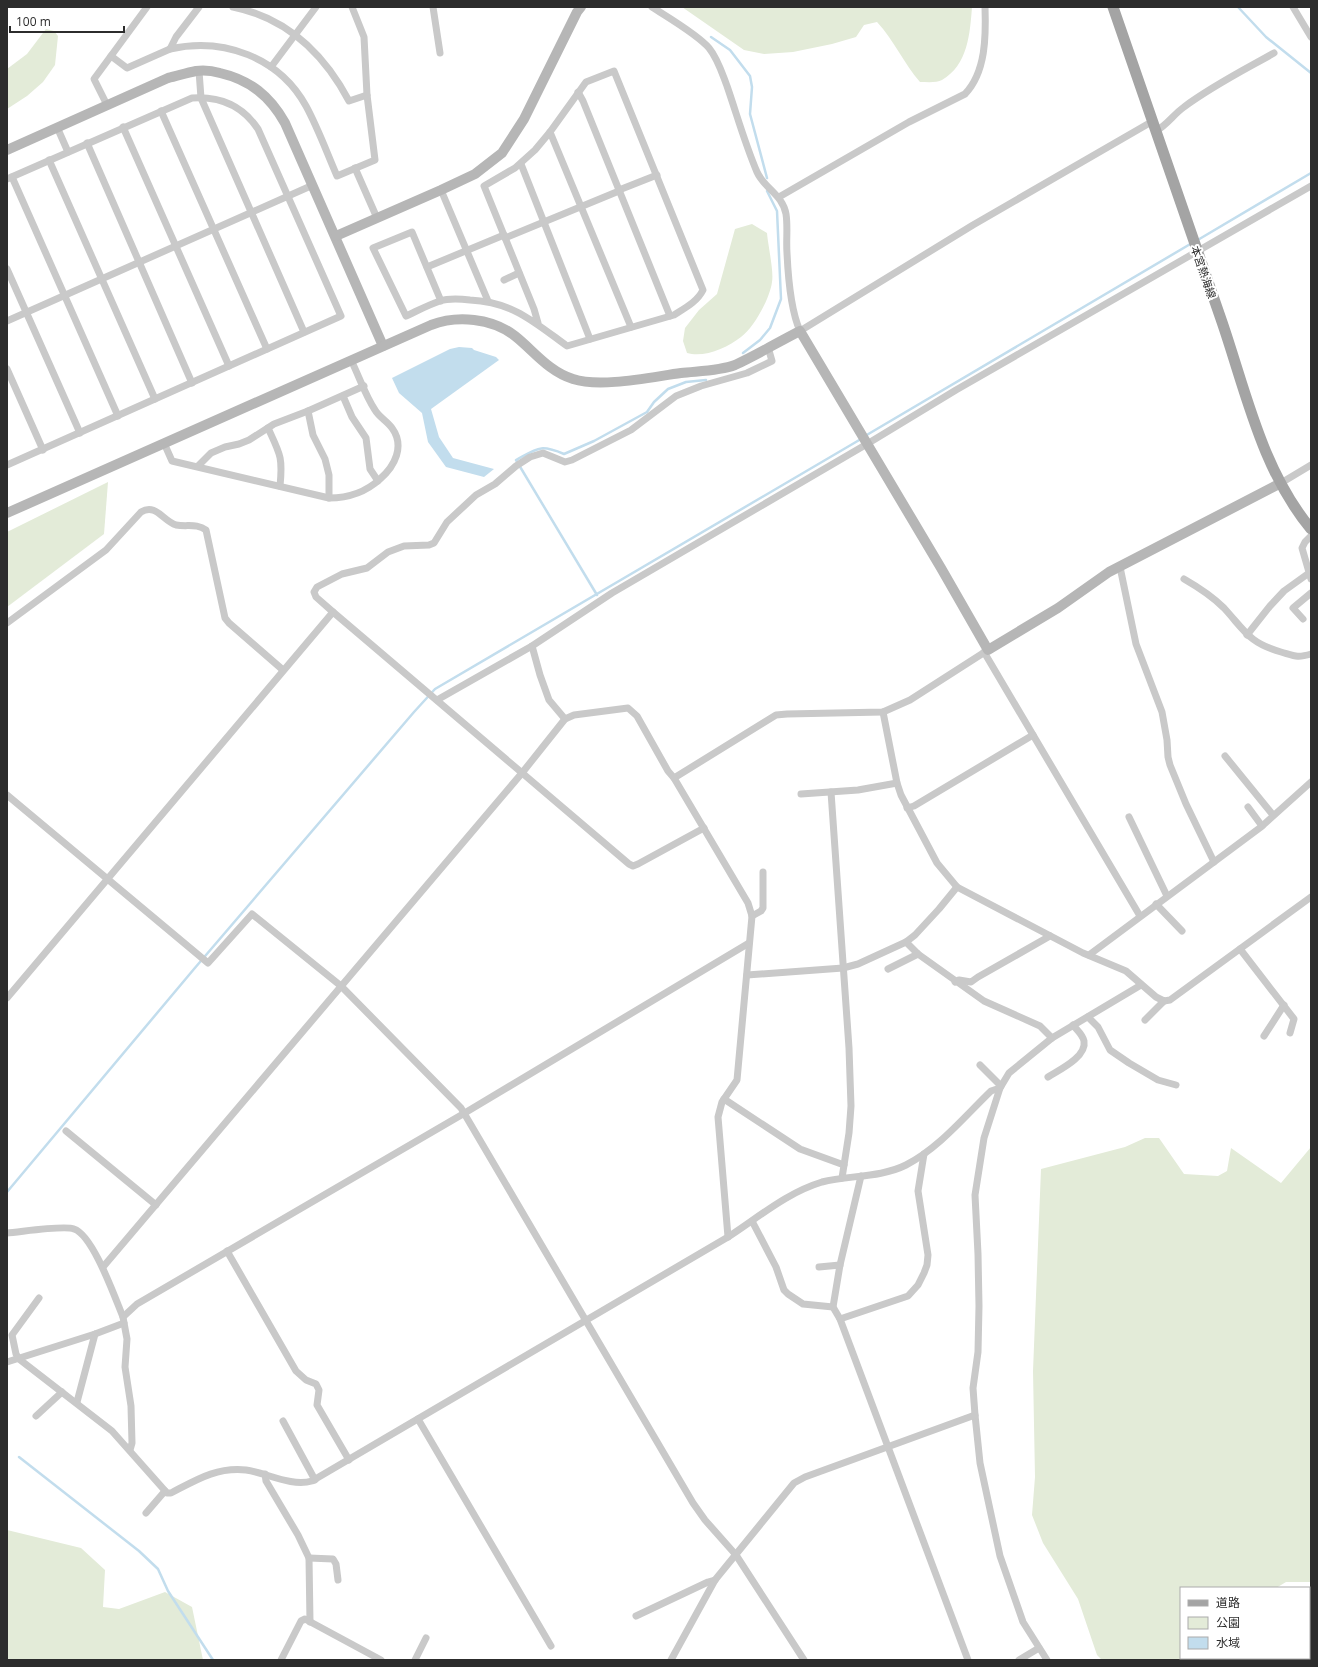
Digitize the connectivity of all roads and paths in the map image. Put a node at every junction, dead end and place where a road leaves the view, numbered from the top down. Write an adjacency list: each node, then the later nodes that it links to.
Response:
1 (147, 7): 17 (street)
2 (199, 7): 14 (street)
3 (233, 7): 12 (street)
4 (316, 7): 12 (street)
5 (352, 7): 21 (street)
6 (433, 7): 16 (street)
7 (581, 7): 39 (street)
8 (652, 7): 42 (street)
9 (985, 7): 42 (street)
10 (1113, 7): 25 (main road, 本宮熱海線)
11 (1293, 7): 13 (street)
12 (295, 35): 18 (street); 21 (street)
13 (1311, 37)
14 (170, 49): 17 (street); 18 (street)
15 (1274, 52): 25 (street)
16 (440, 53)
17 (111, 56): 23 (street)
18 (271, 67): 34 (street)
19 (199, 71): 22 (street); 23 (street); 37 (street)
20 (578, 92): 28 (street); 35 (street); 40 (street)
21 (367, 95): 34 (street)
22 (201, 98): 24 (street); 41 (street); 44 (street)
23 (107, 105): 26 (street)
24 (161, 111): 27 (street); 47 (street)
25 (1154, 126): 52 (main road, 本宮熱海線); 67 (street)
26 (57, 127): 30 (street); 31 (street)
27 (123, 127): 29 (street); 50 (street)
28 (550, 132): 33 (street); 43 (street)
29 (86, 143): 31 (street); 53 (street)
30 (7, 150)
31 (68, 152): 32 (street)
32 (49, 160): 36 (street); 57 (street)
33 (521, 164): 46 (street); 49 (street)
34 (355, 168): 45 (street)
35 (657, 175): 40 (street); 63 (street)
36 (9, 178): 59 (street)
37 (312, 185): 41 (street); 48 (street)
38 (1311, 186): 52 (street)
39 (441, 190): 45 (street); 51 (street)
40 (619, 190): 43 (street); 63 (street)
41 (288, 195): 44 (street); 68 (street)
42 (779, 198): 67 (street)
43 (581, 207): 46 (street); 66 (street)
44 (251, 212): 47 (street); 68 (street)
45 (377, 218): 48 (street)
46 (544, 222): 49 (street); 69 (street)
47 (214, 229): 50 (street); 72 (street)
48 (336, 236): 70 (street)
49 (505, 237): 51 (street); 56 (street)
50 (176, 246): 53 (street); 74 (street)
51 (466, 251): 54 (street); 60 (street)
52 (1197, 251): 85 (street); 91 (main road, 本宮熱海線)
53 (138, 263): 57 (street); 76 (street)
54 (427, 267): 61 (street); 61 (street)
55 (7, 269): 62 (street)
56 (519, 273): 58 (street); 65 (street)
57 (102, 279): 59 (street); 79 (street)
58 (504, 280)
59 (65, 295): 62 (street); 81 (street)
60 (488, 300): 61 (street); 65 (street)
61 (441, 301)
62 (26, 312): 64 (street); 83 (street)
63 (670, 316): 66 (street)
64 (7, 321)
65 (538, 323): 69 (street)
66 (631, 327): 69 (street)
67 (800, 331): 71 (street); 85 (street)
68 (304, 332): 72 (street)
69 (590, 339)
70 (384, 346): 71 (street); 73 (street)
71 (768, 347): 101 (street)
72 (267, 348): 74 (street)
73 (351, 360): 77 (street); 84 (street)
74 (229, 366): 76 (street)
75 (7, 369): 86 (street)
76 (192, 383): 79 (street)
77 (364, 386): 78 (street); 90 (street)
78 (343, 396): 80 (street); 90 (street)
79 (155, 399): 81 (street)
80 (308, 411): 82 (street); 93 (street)
81 (118, 416): 83 (street)
82 (268, 428): 89 (street); 92 (street)
83 (80, 433): 86 (street)
84 (164, 443): 89 (street); 94 (street)
85 (867, 444): 105 (street); 106 (street)
86 (43, 450): 87 (street)
87 (7, 465)
88 (1311, 465): 91 (street)
89 (198, 466): 92 (street)
90 (378, 481): 93 (street)
91 (1282, 483): 95 (main road, 本宮熱海線); 97 (street)
92 (280, 486): 93 (street)
93 (330, 498)
94 (7, 513)
95 (1311, 529)
96 (1311, 536): 98 (street)
97 (1120, 566): 106 (street); 127 (street)
98 (1310, 576): 104 (street)
99 (1184, 578): 104 (street)
100 (1311, 593): 102 (street)
101 (333, 612): 108 (street); 109 (street)
102 (1303, 619)
103 (7, 623): 108 (street)
104 (1247, 635): 107 (street)
105 (532, 646): 109 (street); 111 (street)
106 (986, 651): 110 (street); 112 (street)
107 (1311, 654)
108 (283, 670): 129 (street)
109 (435, 699): 114 (street)
110 (883, 712): 115 (street); 117 (street)
111 (565, 719): 114 (street); 115 (street)
112 (1033, 735): 122 (street); 135 (street)
113 (1225, 756): 123 (street)
114 (522, 773): 126 (street); 148 (street)
115 (674, 778): 126 (street)
116 (1311, 782): 123 (street)
117 (897, 783): 118 (street); 122 (street)
118 (831, 792): 119 (street); 143 (street)
119 (801, 794)
120 (7, 795): 129 (street)
121 (1248, 807): 125 (street)
122 (907, 808): 130 (street)
123 (1273, 815): 125 (street)
124 (1129, 817): 131 (street)
125 (1262, 826): 127 (street)
126 (704, 828): 134 (street)
127 (1214, 862): 131 (street)
128 (763, 872): 134 (street)
129 (108, 879): 148 (street); 149 (street)
130 (957, 887): 137 (street); 139 (street)
131 (1167, 896): 133 (street)
132 (1311, 897): 140 (street)
133 (1156, 904): 135 (street); 136 (street)
134 (752, 916): 138 (street)
135 (1140, 916): 142 (street)
136 (1182, 931)
137 (1050, 936): 142 (street); 146 (street)
138 (750, 942): 145 (street); 163 (street)
139 (906, 942): 141 (street); 143 (street)
140 (1240, 949): 150 (street); 151 (street)
141 (918, 954): 144 (street); 146 (street)
142 (1089, 955): 147 (street)
143 (843, 968): 145 (street); 166 (street)
144 (888, 969)
145 (747, 975): 162 (street)
146 (955, 982): 157 (street)
147 (1142, 985): 150 (street); 152 (street)
148 (341, 986): 163 (street); 169 (street)
149 (7, 998)
150 (1164, 1001): 153 (street)
151 (1284, 1005): 155 (street); 156 (street)
152 (1088, 1017): 154 (street); 160 (street)
153 (1145, 1020)
154 (1074, 1025): 157 (street); 159 (street)
155 (1290, 1033)
156 (1264, 1036)
157 (1052, 1038): 161 (street)
158 (980, 1065): 161 (street)
159 (1048, 1077)
160 (1176, 1085)
161 (1001, 1087): 165 (street); 187 (street)
162 (724, 1099): 166 (street); 172 (street)
163 (463, 1114): 173 (street); 181 (street)
164 (66, 1130): 169 (street)
165 (924, 1154): 167 (street); 179 (street)
166 (844, 1165): 168 (street)
167 (861, 1176): 168 (street); 174 (street)
168 (842, 1178): 170 (street)
169 (156, 1205): 175 (street)
170 (752, 1221): 172 (street); 178 (street)
171 (7, 1233): 175 (street)
172 (728, 1236): 181 (street)
173 (227, 1251): 180 (street); 193 (street)
174 (840, 1265): 176 (street); 178 (street)
175 (103, 1267): 180 (street)
176 (819, 1267)
177 (39, 1298): 183 (street)
178 (833, 1307): 179 (street)
179 (840, 1319): 191 (street)
180 (123, 1320): 182 (street); 192 (street)
181 (586, 1321): 189 (street); 198 (street)
182 (95, 1334): 183 (street); 186 (street)
183 (19, 1359): 184 (street); 185 (street)
184 (7, 1362)
185 (62, 1392): 186 (street); 188 (street)
186 (77, 1402): 192 (street)
187 (975, 1415): 191 (street); 206 (street)
188 (36, 1416)
189 (418, 1419): 193 (street); 205 (street)
190 (283, 1421): 195 (street)
191 (888, 1447): 198 (street); 212 (street)
192 (130, 1450): 196 (street)
193 (349, 1460): 195 (street)
194 (265, 1474): 195 (street); 196 (street); 199 (street)
195 (315, 1480)
196 (165, 1491): 197 (street)
197 (146, 1513)
198 (736, 1555): 201 (street); 211 (street)
199 (309, 1558): 200 (street); 203 (street)
200 (338, 1580)
201 (715, 1580): 202 (street); 210 (street)
202 (636, 1616)
203 (310, 1622): 207 (street); 208 (street)
204 (426, 1638): 209 (street)
205 (551, 1646)
206 (1039, 1648): 213 (street); 214 (street)
207 (280, 1660)
208 (381, 1660)
209 (415, 1660)
210 (670, 1660)
211 (804, 1660)
212 (968, 1660)
213 (1019, 1660)
214 (1047, 1660)

